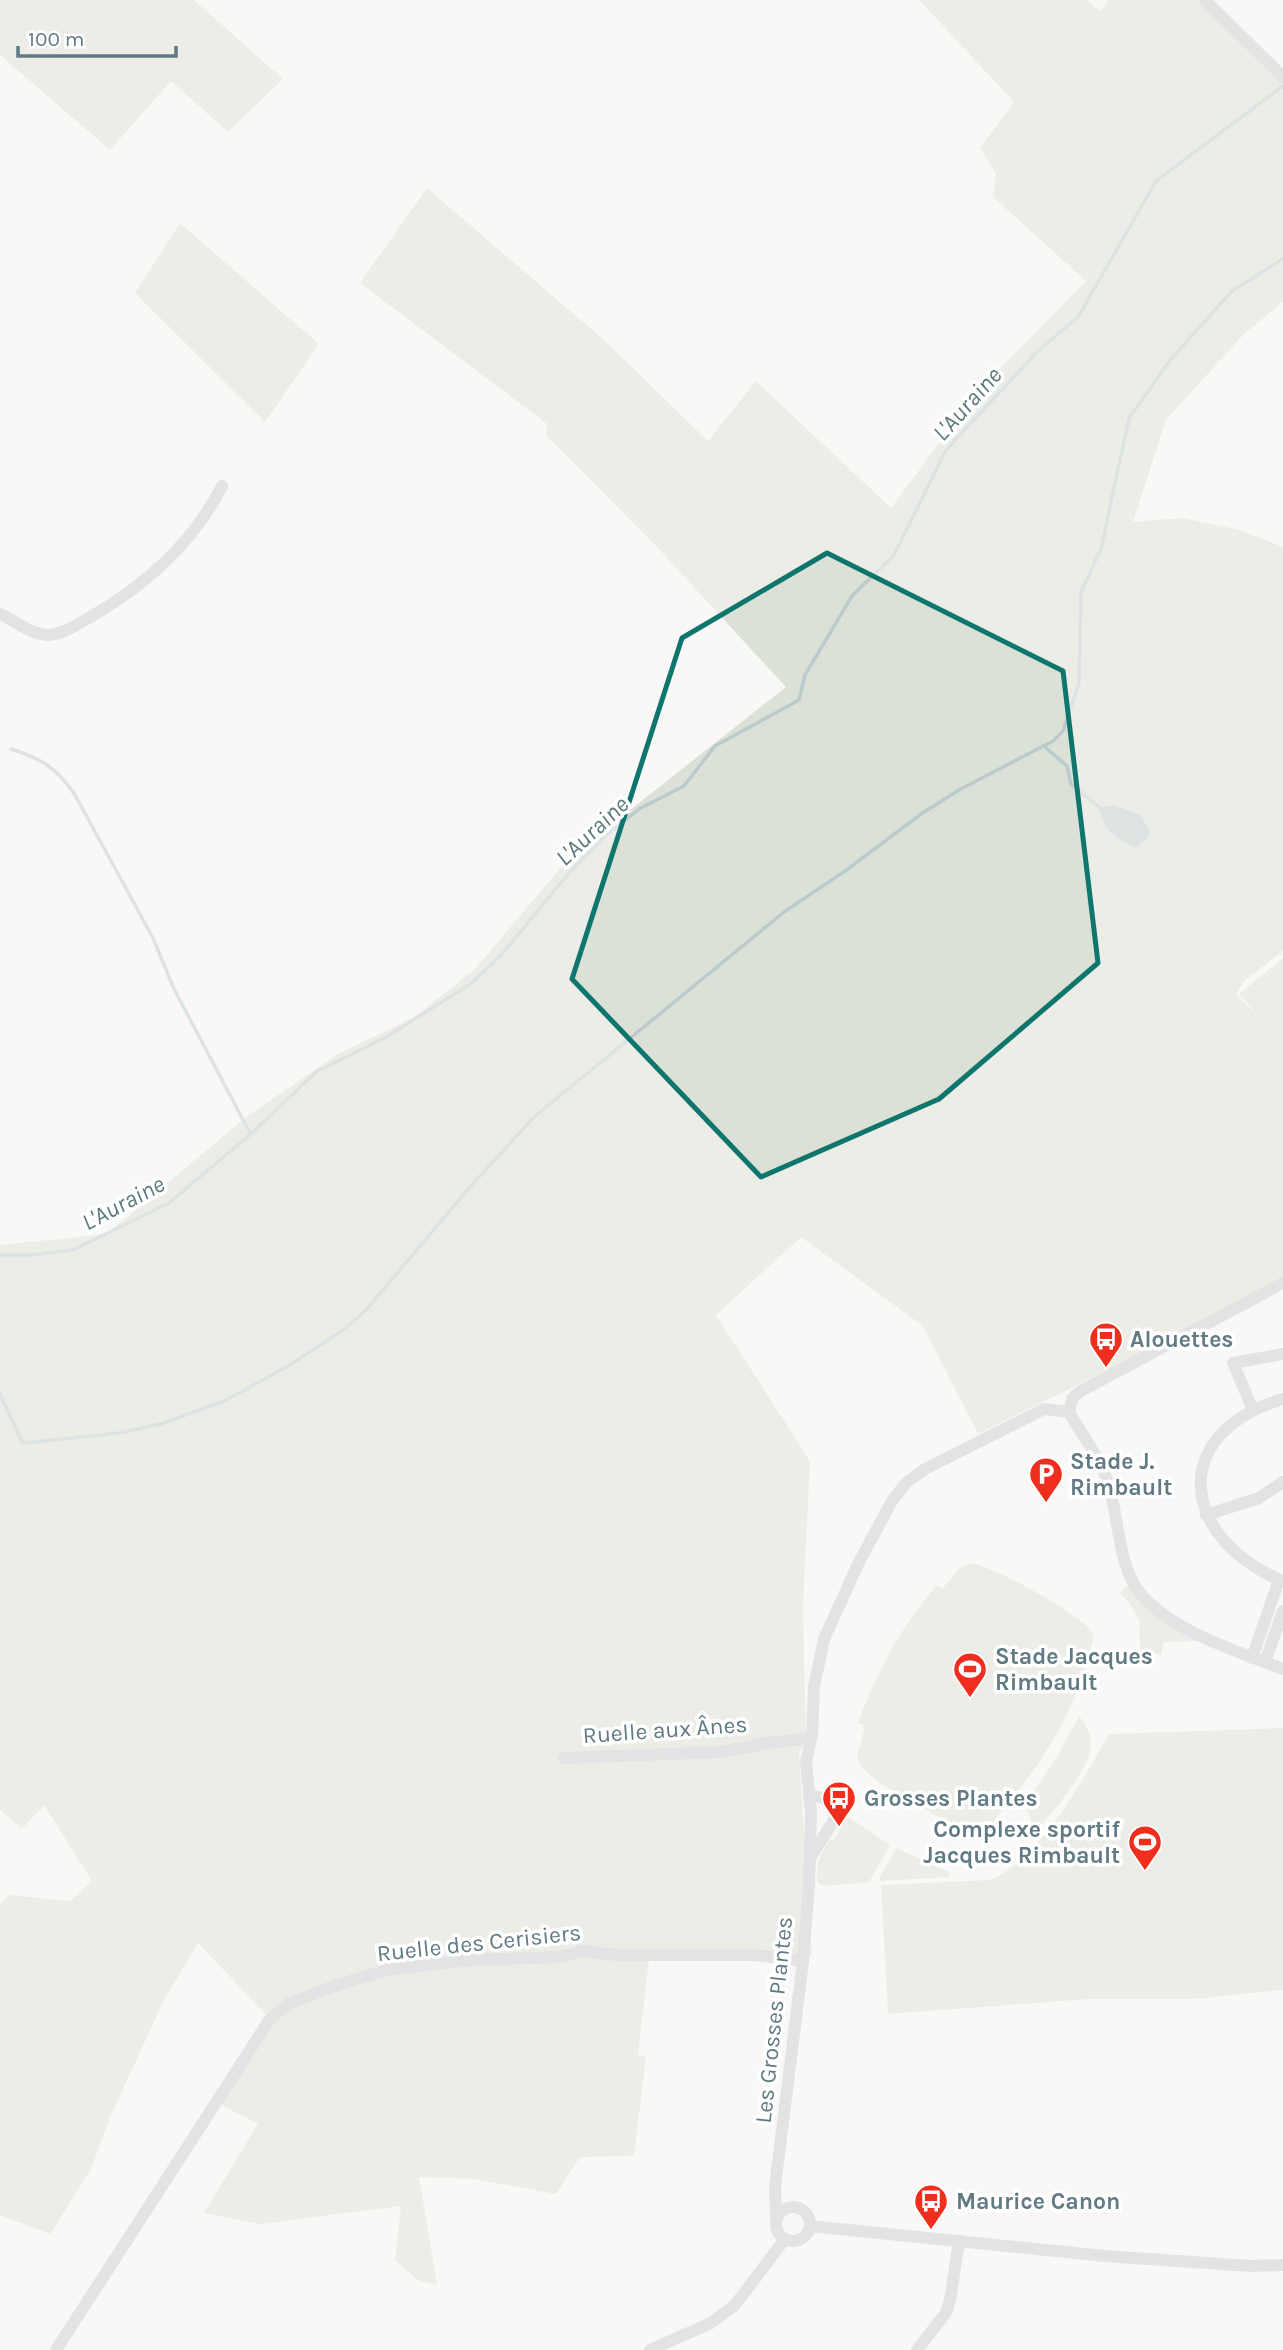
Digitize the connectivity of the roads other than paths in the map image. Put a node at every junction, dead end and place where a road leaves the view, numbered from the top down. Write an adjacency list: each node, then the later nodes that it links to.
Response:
1 (1205, 0): 2 (street)
2 (1283, 77)
3 (222, 486): 4 (street)
4 (0, 614)
5 (1283, 1283): 9 (street)
6 (1283, 1353): 8 (street)
7 (1283, 1399): 8 (street)
8 (1253, 1410): 11 (street)
9 (1069, 1412): 14 (street); 17 (street, Les Grosses Plantes)
10 (1283, 1482): 11 (street)
11 (1206, 1514): 12 (street)
12 (1281, 1580): 14 (street)
13 (1283, 1611): 15 (street)
14 (1252, 1658): 15 (street)
15 (1265, 1662): 16 (street)
16 (1283, 1669)
17 (811, 1738): 18 (street, Ruelle aux Ânes); 19 (street, Les Grosses Plantes)
18 (564, 1758)
19 (809, 1797): 20 (street, Les Grosses Plantes); 20 (street)
20 (810, 1858): 21 (street, Les Grosses Plantes)
21 (803, 1961): 22 (street, Les Grosses Plantes); 29 (street, Ruelle des Cerisiers)
22 (775, 2186): 23 (street); 24 (street, Les Grosses Plantes)
23 (788, 2207): 24 (street); 25 (street)
24 (776, 2219): 26 (street)
25 (810, 2226): 26 (street); 27 (street)
26 (785, 2239): 30 (street)
27 (960, 2241): 28 (street); 31 (street)
28 (1283, 2265)
29 (56, 2350)
30 (650, 2350)
31 (917, 2350)

